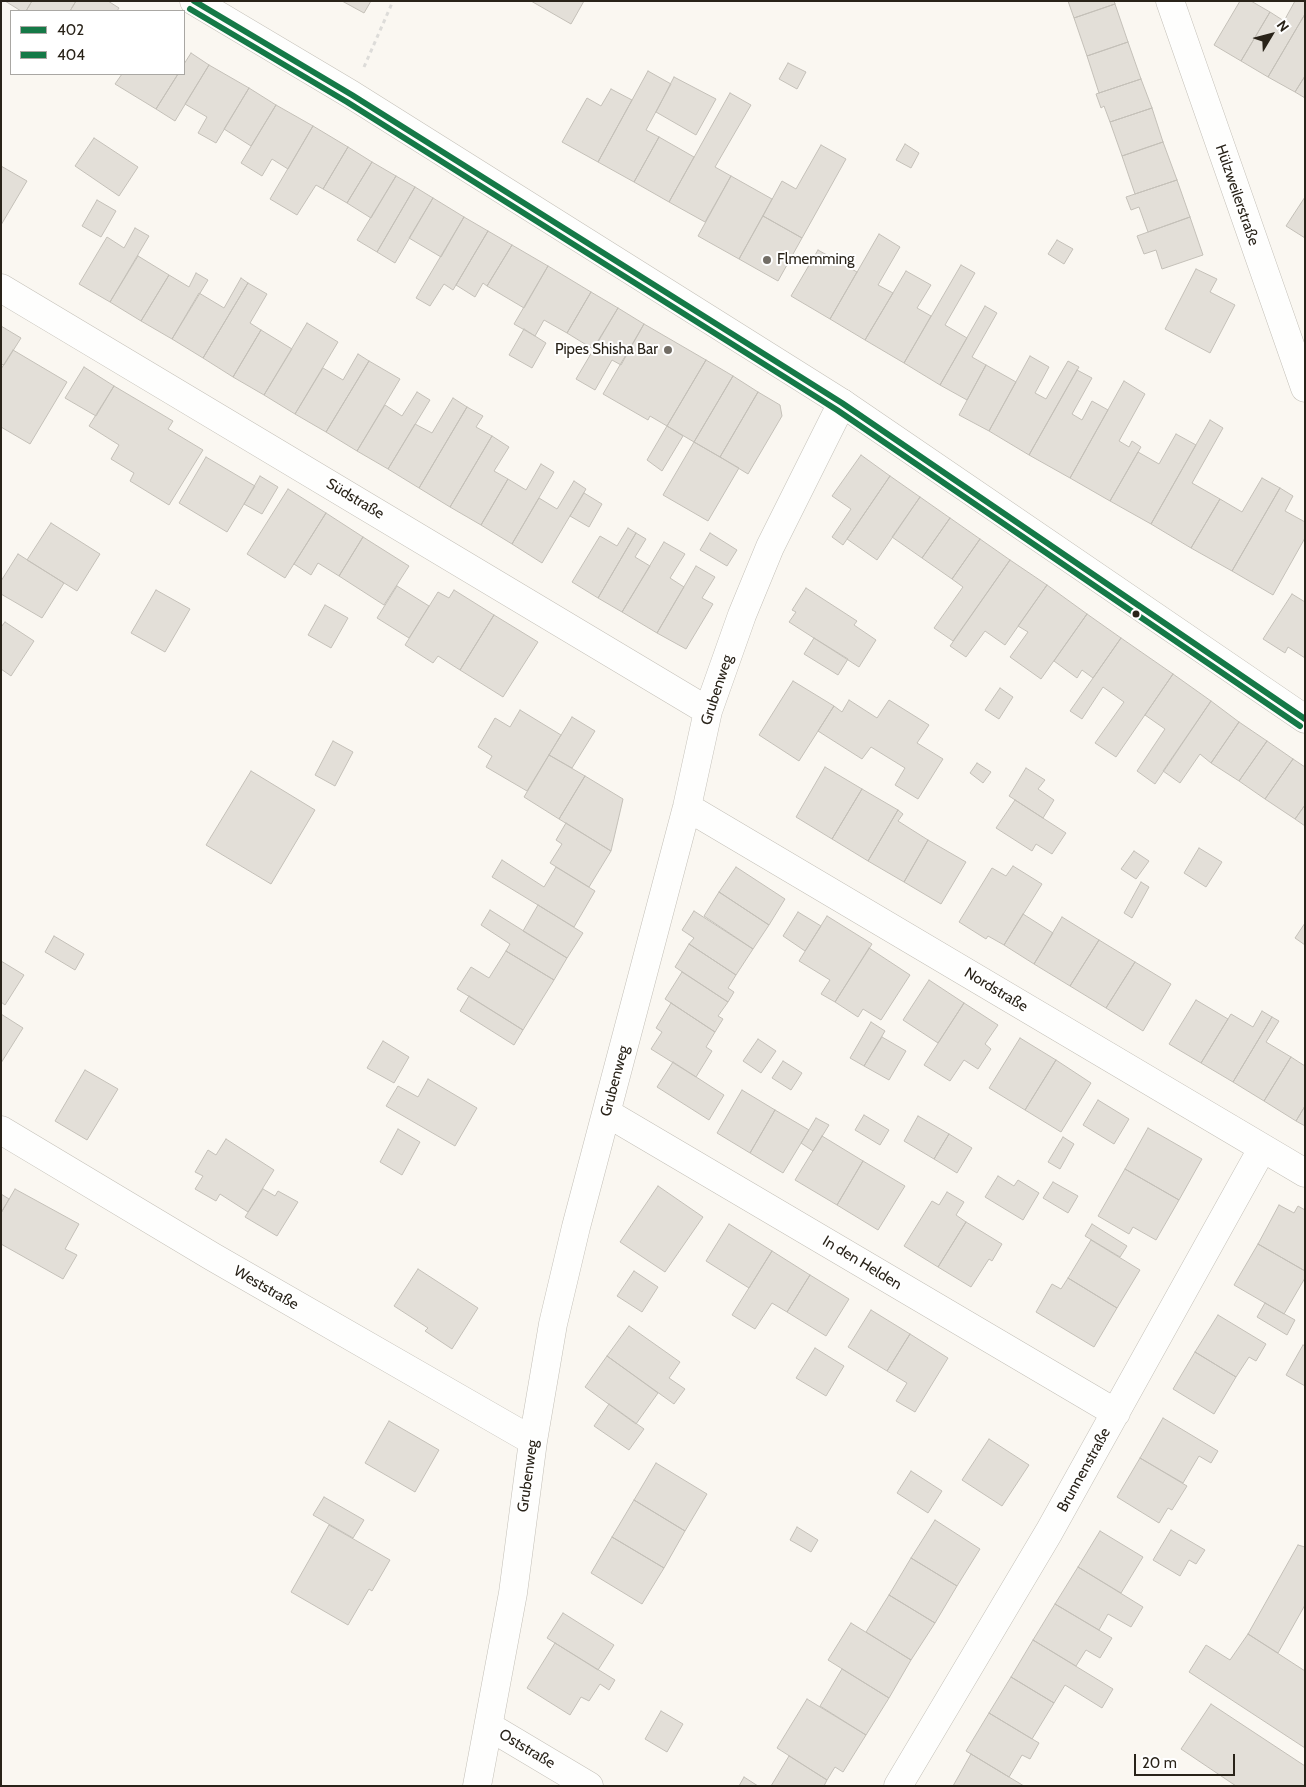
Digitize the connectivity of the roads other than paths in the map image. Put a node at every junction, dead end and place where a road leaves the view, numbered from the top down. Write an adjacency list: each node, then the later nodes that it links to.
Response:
1 (194, 1): 5 (street)
2 (1170, 1): 4 (street, Hülzweilerstraße)
3 (1, 288): 6 (street, Südstraße)
4 (1305, 388)
5 (842, 403): 6 (street, Grubenweg); 7 (street)
6 (708, 711): 8 (street, Grubenweg)
7 (1305, 719)
8 (687, 807): 9 (street, Grubenweg); 11 (street, Nordstraße)
9 (607, 1113): 13 (street, In den Helden); 14 (street, Grubenweg)
10 (1, 1130): 14 (street, Weststraße)
11 (1262, 1149): 12 (street, Nordstraße); 13 (street, Brunnenstraße)
12 (1305, 1173)
13 (1116, 1413): 18 (street, Brunnenstraße)
14 (533, 1441): 15 (street, Grubenweg)
15 (490, 1727): 16 (street, Grubenweg); 17 (street, Oststraße)
16 (477, 1786)
17 (589, 1786)
18 (898, 1786)

